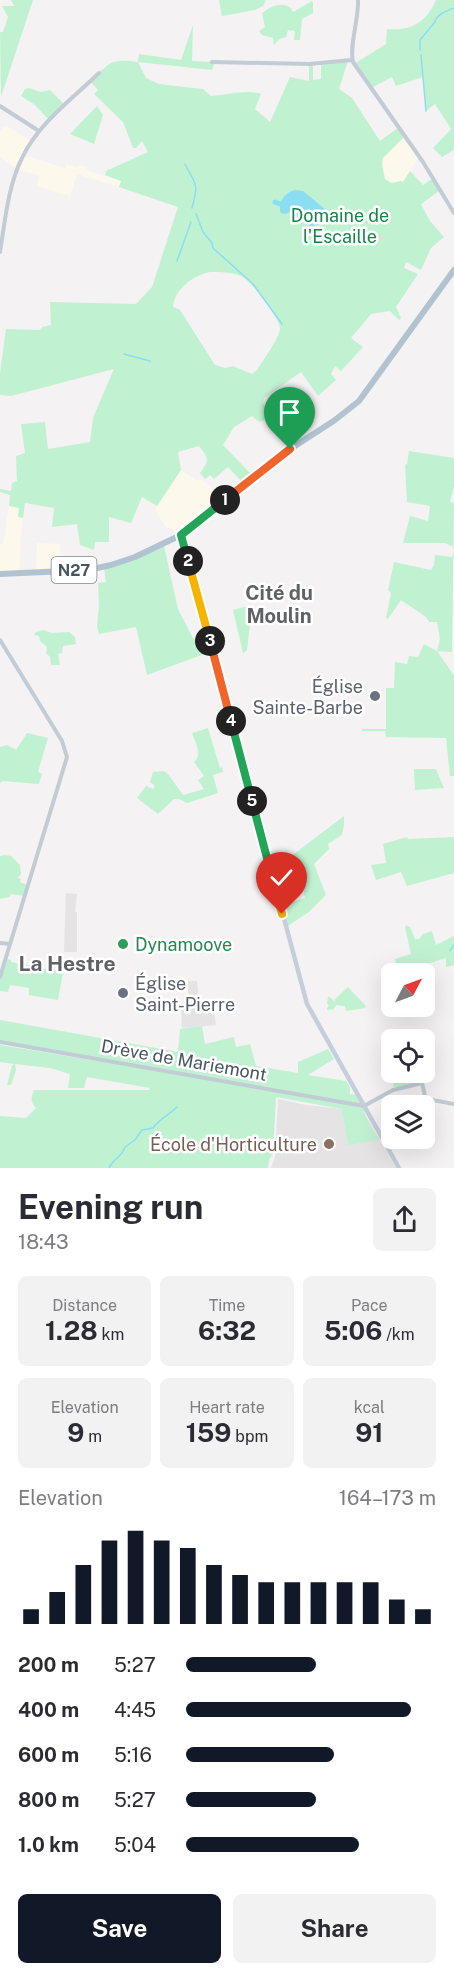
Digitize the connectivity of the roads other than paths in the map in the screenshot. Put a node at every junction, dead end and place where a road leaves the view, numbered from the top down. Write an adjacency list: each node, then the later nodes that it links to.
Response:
1 (358, 0): 2 (street)
2 (352, 60): 3 (street); 7 (street)
3 (212, 62)
4 (99, 73): 6 (street)
5 (0, 106): 6 (street)
6 (39, 131): 8 (street)
7 (454, 213)
8 (0, 252)
9 (454, 270): 10 (main road, N27)
10 (181, 535): 11 (main road); 12 (main road, N27)
11 (185, 548): 12 (main road); 20 (main road)
12 (146, 552): 13 (main road, N27)
13 (0, 574)
14 (0, 640): 16 (street)
15 (0, 943): 16 (street)
16 (10, 944): 17 (street)
17 (0, 977)
18 (0, 1042): 20 (street, Drève de Mariemont)
19 (454, 1104): 20 (street)
20 (364, 1106): 21 (main road)
21 (399, 1168)

